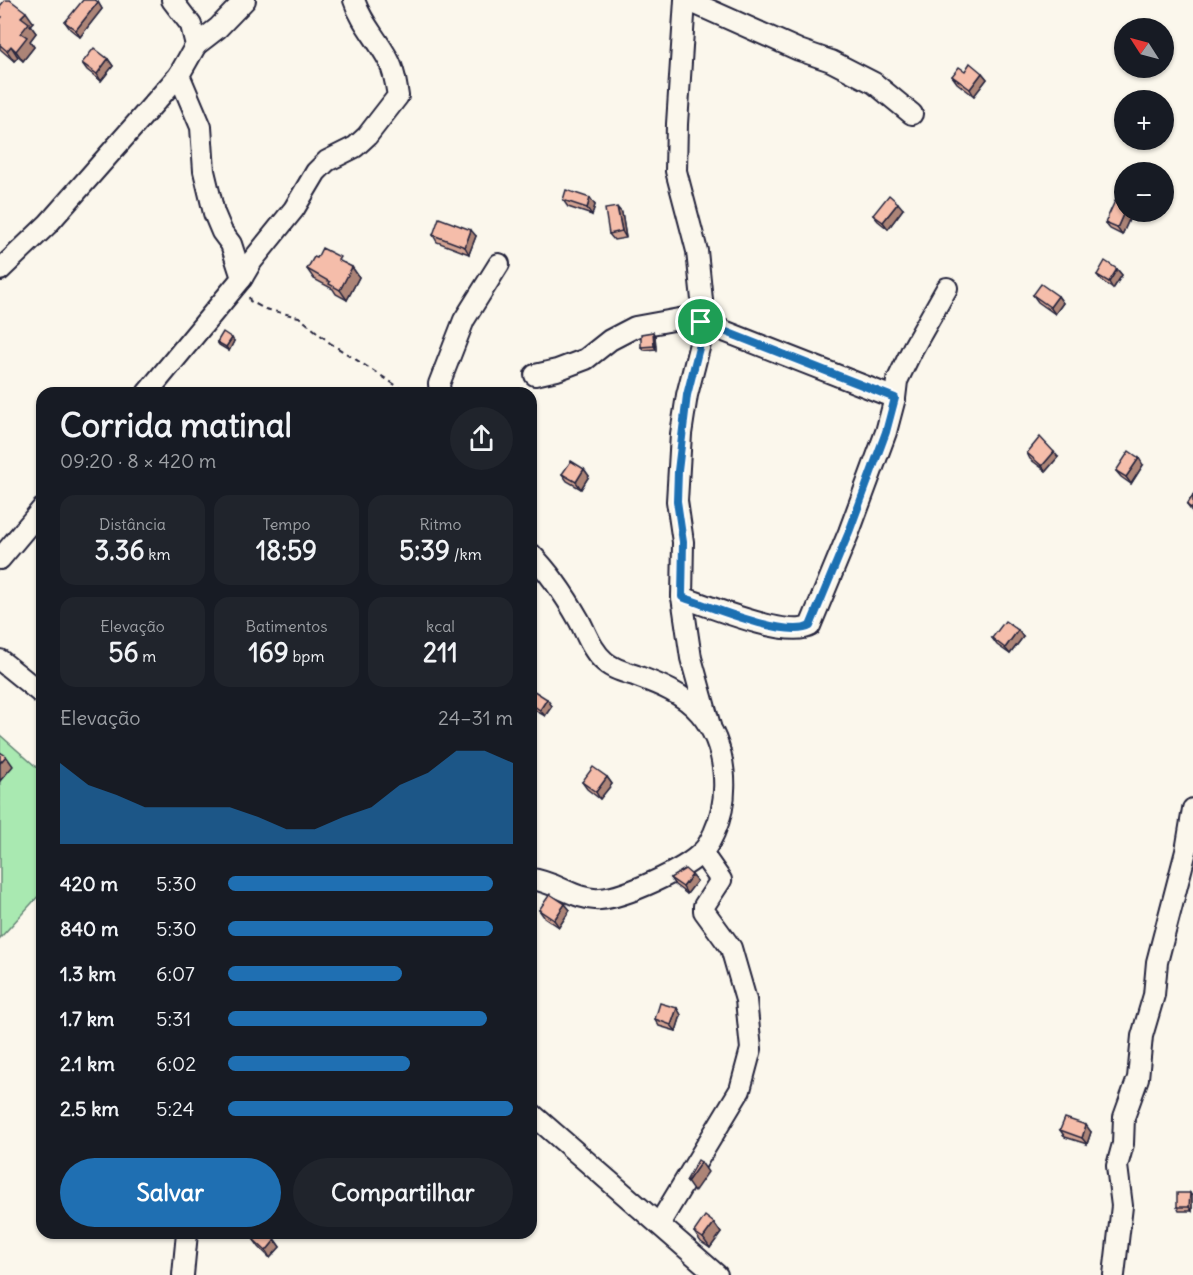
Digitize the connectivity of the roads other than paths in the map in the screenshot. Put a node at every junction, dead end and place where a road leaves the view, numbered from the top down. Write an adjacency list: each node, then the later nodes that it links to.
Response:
1 (172, 0): 5 (street)
2 (245, 0): 5 (street)
3 (354, 0): 10 (street)
4 (686, 0): 7 (street); 12 (street)
5 (196, 45): 6 (street)
6 (179, 75): 9 (street); 10 (street)
7 (912, 114)
8 (499, 264): 15 (street)
9 (0, 270)
10 (242, 278): 14 (street)
11 (947, 288): 16 (street)
12 (701, 318): 13 (street); 16 (street); 20 (street)
13 (535, 375)
14 (152, 387)
15 (439, 387)
16 (895, 398): 20 (street)
17 (36, 516): 18 (street)
18 (0, 559)
19 (537, 560): 24 (street)
20 (682, 597): 22 (street)
21 (0, 660): 23 (street)
22 (695, 672): 24 (street); 25 (street)
23 (36, 689)
24 (670, 691): 25 (street)
25 (710, 726): 27 (street)
26 (1193, 809): 34 (street)
27 (702, 853): 28 (street); 30 (street)
28 (537, 880)
29 (537, 1118): 30 (street)
30 (659, 1224): 33 (street)
31 (186, 1239): 32 (street)
32 (183, 1275)
33 (717, 1275)
34 (1114, 1275)

